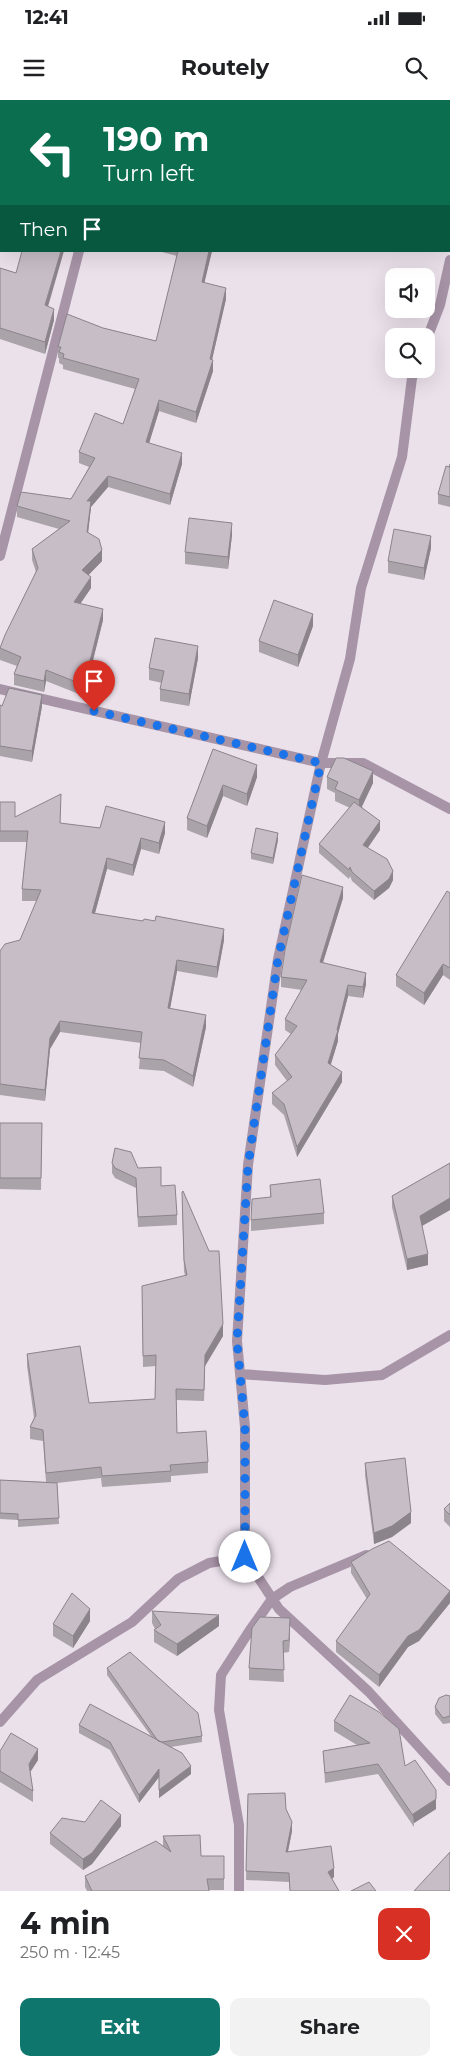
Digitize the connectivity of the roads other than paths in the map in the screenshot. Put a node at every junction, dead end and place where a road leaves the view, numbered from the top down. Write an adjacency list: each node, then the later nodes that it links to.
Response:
1 (79, 252): 5 (street)
2 (450, 260): 3 (street)
3 (431, 328)
4 (412, 378): 7 (street)
5 (0, 556)
6 (0, 689): 7 (street)
7 (321, 763): 8 (street); 10 (street)
8 (450, 810)
9 (450, 1335): 10 (street)
10 (240, 1374): 12 (street)
11 (375, 1551): 13 (street)
12 (245, 1557): 13 (street); 14 (street)
13 (272, 1599): 16 (street); 18 (street)
14 (0, 1722)
15 (450, 1766): 16 (street)
16 (440, 1769): 17 (street)
17 (450, 1781)
18 (239, 1891)

